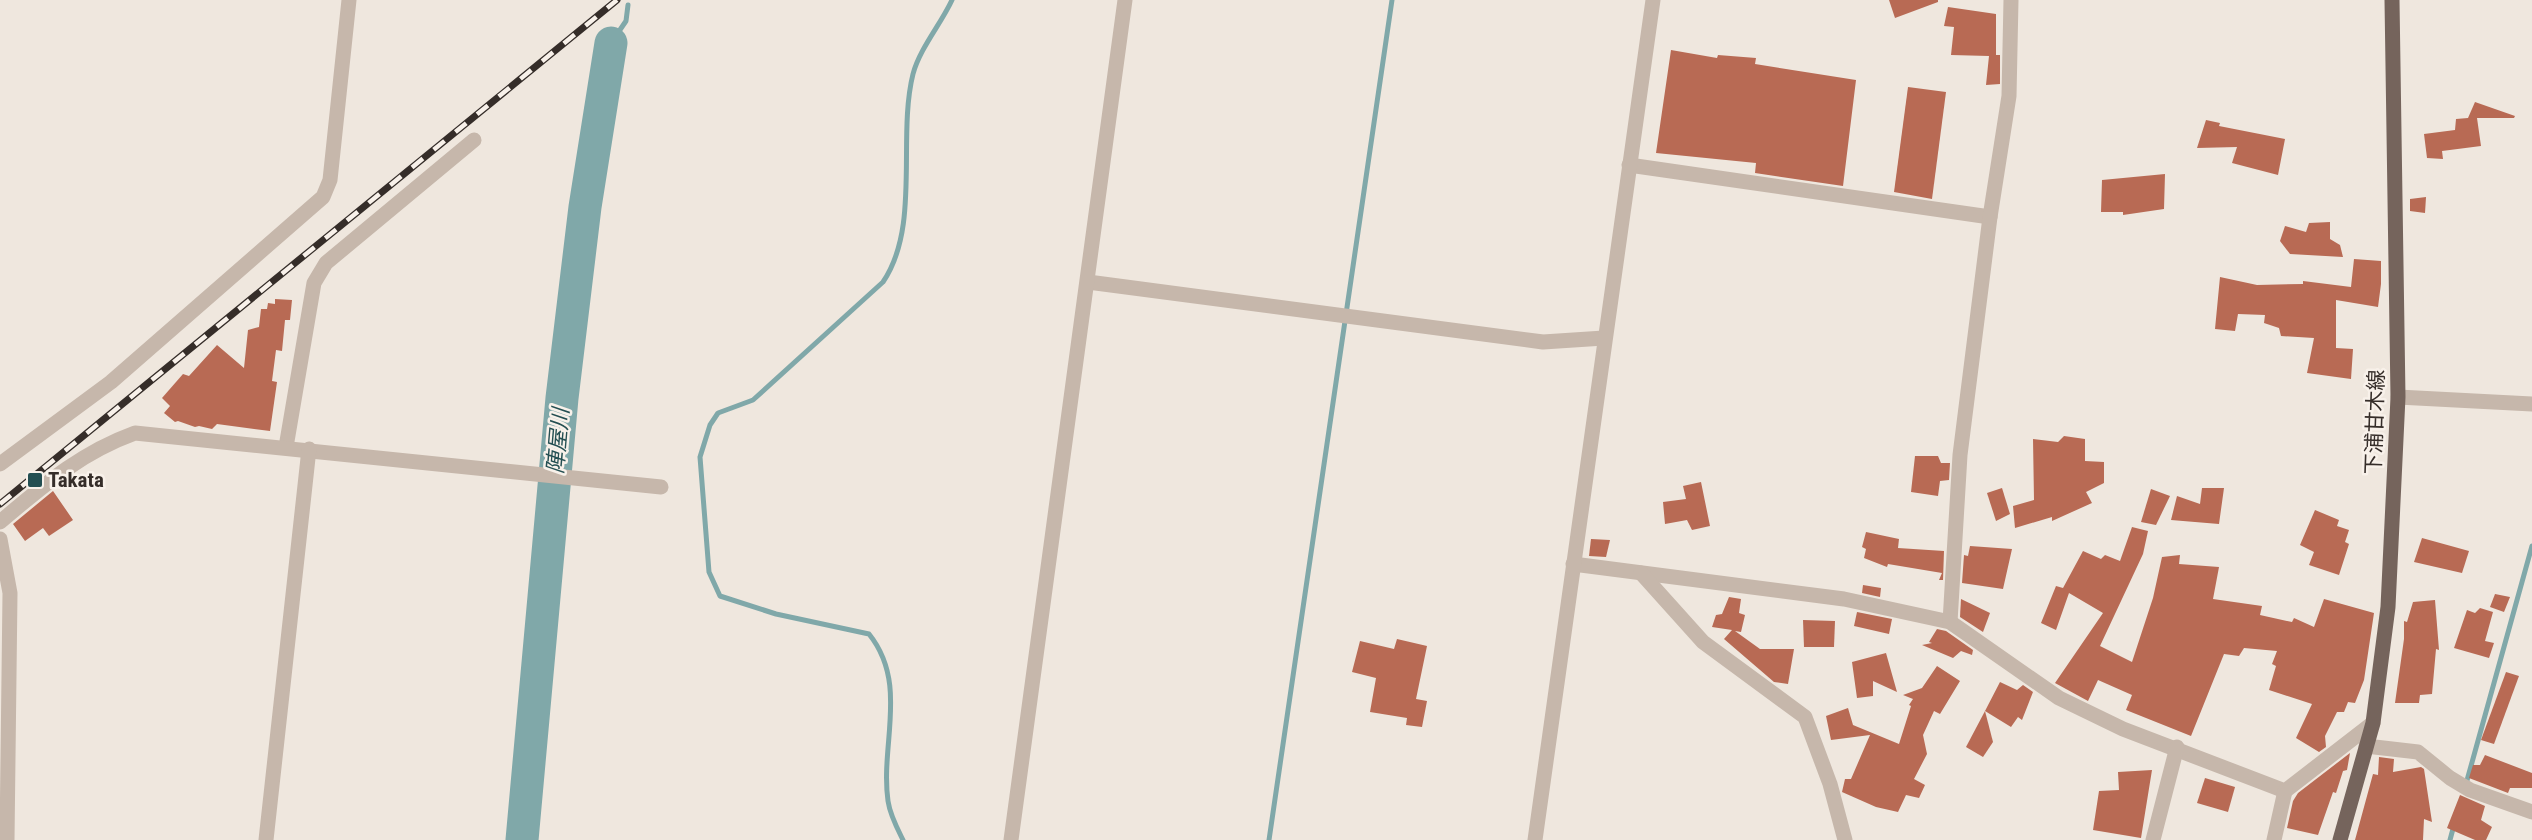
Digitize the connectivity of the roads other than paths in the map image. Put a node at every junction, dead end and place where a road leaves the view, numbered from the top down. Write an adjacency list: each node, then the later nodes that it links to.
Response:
1 (349, 0): 15 (street)
2 (1125, 0): 9 (street)
3 (1653, 0): 7 (street)
4 (2011, 0): 8 (street)
5 (2392, 0): 11 (main road, 下浦甘木線)
6 (474, 140): 13 (street)
7 (1629, 165): 8 (street); 10 (street)
8 (1990, 217): 21 (street)
9 (1088, 282): 10 (street); 29 (street)
10 (1604, 338): 19 (street)
11 (2398, 397): 12 (street); 22 (main road, 下浦甘木線)
12 (2532, 404)
13 (286, 447): 14 (street); 17 (street)
14 (309, 449): 16 (street); 28 (street)
15 (0, 464)
16 (661, 487)
17 (0, 522)
18 (0, 539): 27 (street)
19 (1573, 564): 20 (street); 30 (street)
20 (1641, 573): 21 (street); 31 (street)
21 (1950, 622): 24 (street)
22 (2373, 723): 23 (main road, 下浦甘木線); 25 (street)
23 (2366, 746): 26 (street); 34 (main road, 下浦甘木線)
24 (2177, 747): 25 (street); 32 (street)
25 (2284, 791): 33 (street)
26 (2532, 812)
27 (7, 840)
28 (266, 840)
29 (1011, 840)
30 (1535, 840)
31 (1845, 840)
32 (2153, 840)
33 (2274, 840)
34 (2340, 840)

